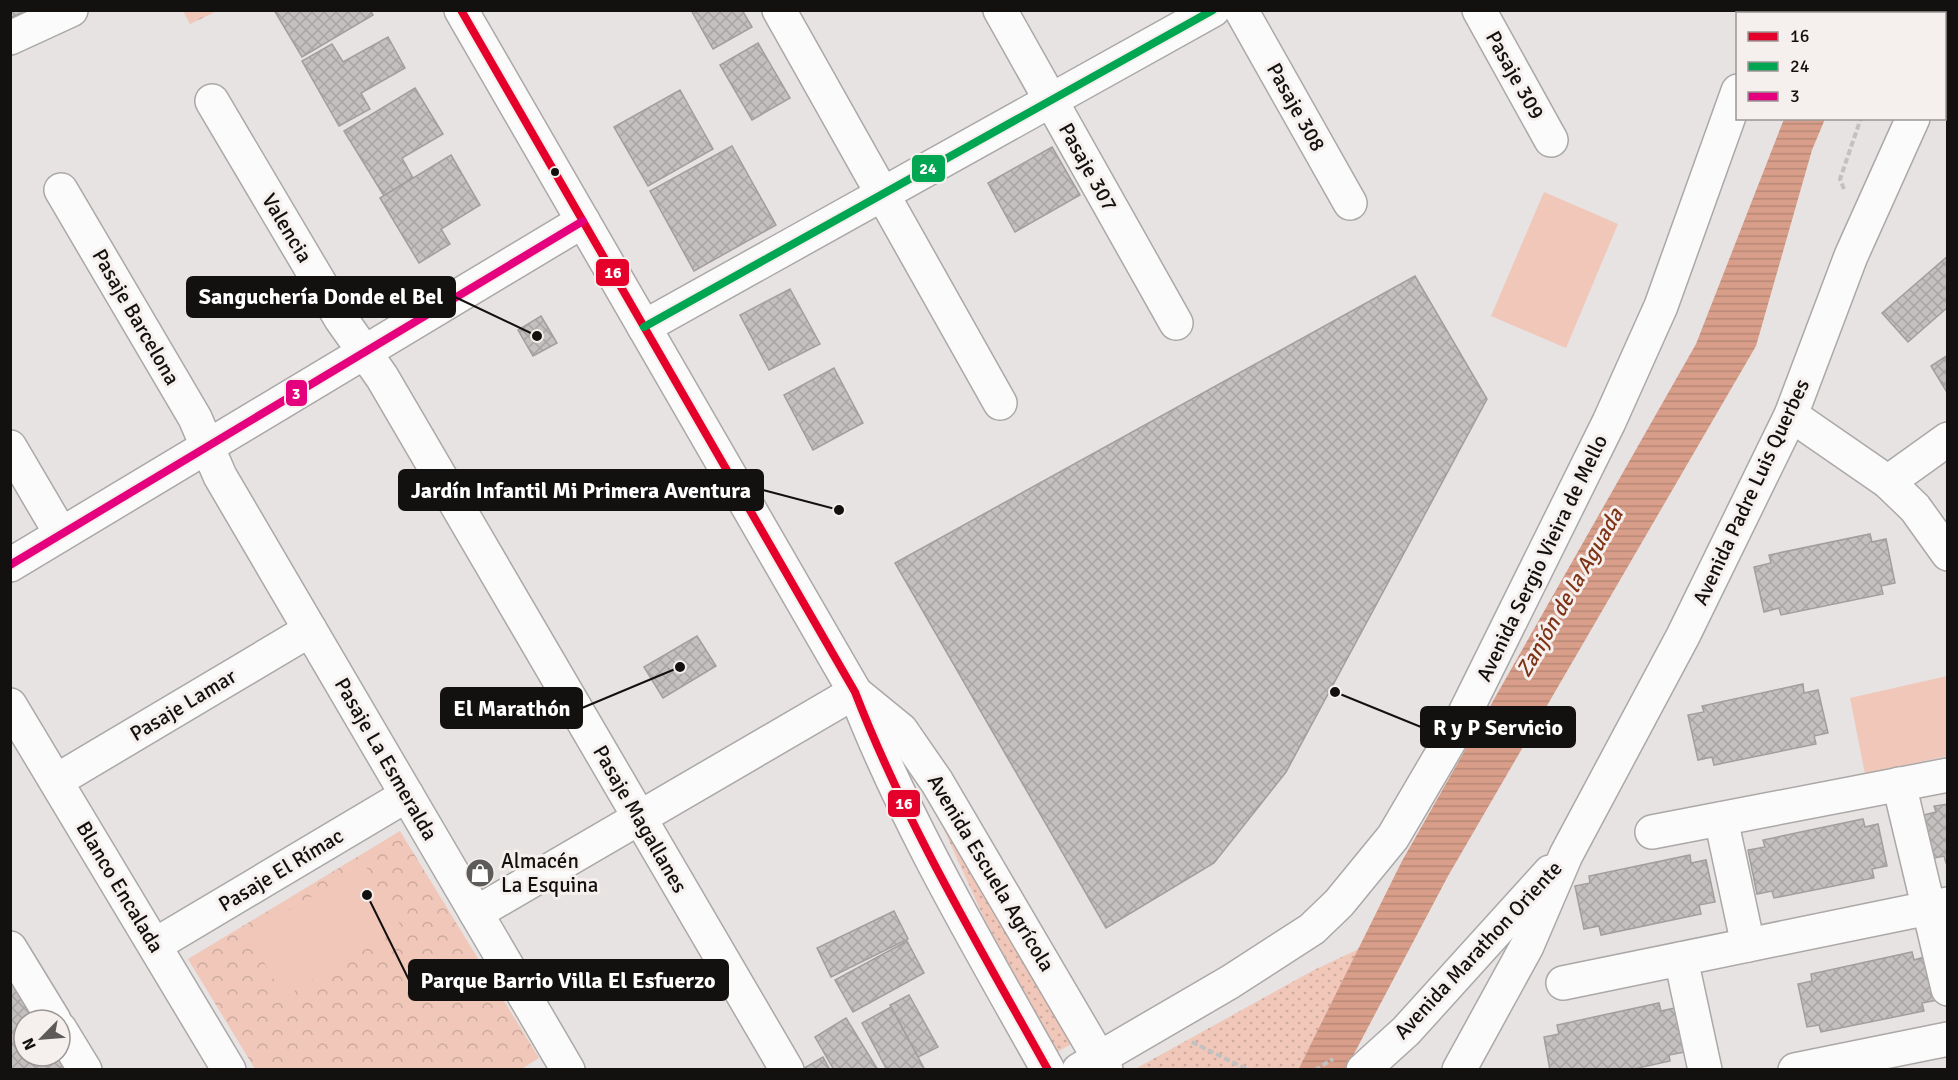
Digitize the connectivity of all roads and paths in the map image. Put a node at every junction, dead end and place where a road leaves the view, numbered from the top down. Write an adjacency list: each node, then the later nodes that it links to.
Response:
1 (71, 10): 8 (street)
2 (461, 10): 17 (street, Avenida Escuela Agrícola)
3 (779, 10): 15 (street)
4 (1000, 10): 11 (street, Pasaje 307)
5 (1213, 10): 11 (street)
6 (1241, 10): 16 (street, Pasaje 308)
7 (1479, 10): 13 (street, Pasaje 309)
8 (10, 38)
9 (1736, 94): 50 (street, Avenida Sergio Vieira de Mello)
10 (212, 101): 20 (street, Valencia)
11 (1051, 101): 15 (street); 18 (street, Pasaje 307)
12 (1912, 120): 22 (street, Avenida Padre Luis Querbes)
13 (1551, 140)
14 (61, 190): 25 (street, Pasaje Barcelona)
15 (882, 195): 19 (street); 21 (street)
16 (1350, 203)
17 (583, 221): 19 (street, Avenida Escuela Agrícola); 20 (street)
18 (1176, 323)
19 (644, 327): 31 (street, Avenida Escuela Agrícola)
20 (364, 353): 25 (street); 37 (street, Pasaje Magallanes)
21 (1000, 404)
22 (1791, 415): 26 (street); 40 (street, Avenida Padre Luis Querbes)
23 (1947, 439): 26 (street)
24 (10, 447): 27 (street)
25 (207, 447): 27 (street); 30 (street, Pasaje La Esmeralda)
26 (1888, 482): 28 (street)
27 (62, 534): 29 (street)
28 (1947, 554)
29 (10, 565)
30 (310, 630): 34 (street, Pasaje Lamar); 36 (street, Pasaje La Esmeralda)
31 (855, 692): 37 (street); 53 (street, Avenida Escuela Agrícola); 58 (street, Avenida Escuela Agrícola)
32 (10, 705): 34 (street, Blanco Encalada)
33 (1947, 775): 35 (street)
34 (56, 781): 43 (street, Blanco Encalada)
35 (1899, 784): 38 (street); 41 (street)
36 (407, 795): 42 (street, Pasaje La Esmeralda); 43 (street, Pasaje El Rímac)
37 (640, 817): 42 (street); 57 (street, Pasaje Magallanes)
38 (1720, 819): 39 (street); 44 (street)
39 (1652, 832)
40 (1566, 855): 60 (street, Avenida Marathon Oriente); 61 (street)
41 (1938, 906): 44 (street); 48 (street)
42 (476, 913): 54 (street, Pasaje La Esmeralda)
43 (155, 945): 56 (street, Blanco Encalada)
44 (1748, 945): 46 (street)
45 (10, 948): 49 (street)
46 (1681, 959): 47 (street); 62 (street)
47 (1563, 983)
48 (1947, 989)
49 (47, 1008)
50 (1152, 1027): 53 (street, Avenida Sergio Vieira de Mello); 59 (path)
51 (1947, 1039): 63 (street)
52 (72, 1049): 55 (street)
53 (1095, 1066)
54 (563, 1068)
55 (85, 1070)
56 (229, 1070)
57 (787, 1070)
58 (1048, 1070)
59 (1248, 1070)
60 (1363, 1070)
61 (1459, 1070)
62 (1705, 1070)
63 (1794, 1070)

